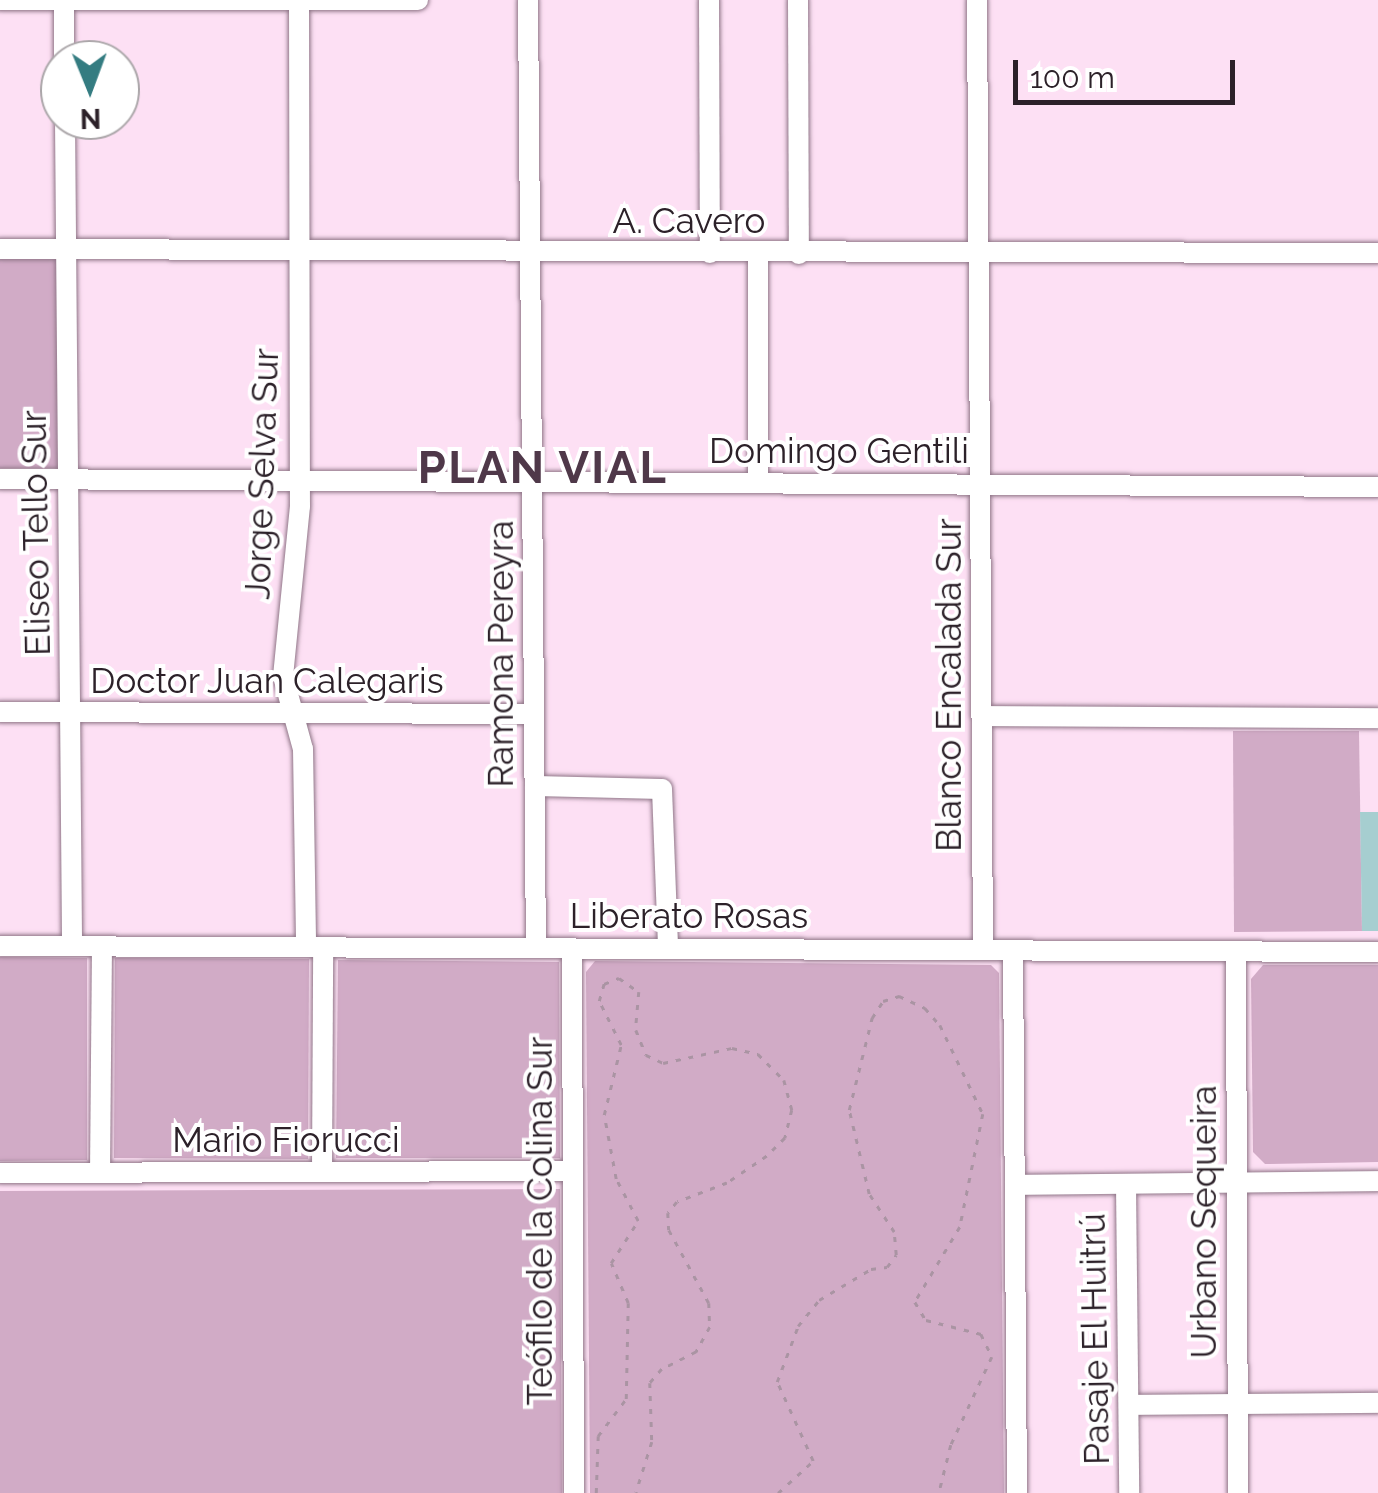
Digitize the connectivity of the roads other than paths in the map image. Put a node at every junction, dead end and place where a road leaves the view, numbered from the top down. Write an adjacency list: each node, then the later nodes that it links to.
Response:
1 (0, 0): 2 (street)
2 (64, 0): 3 (street); 10 (street)
3 (269, 0): 4 (street)
4 (299, 0): 5 (street); 14 (street, Jorge Selva Sur)
5 (418, 0)
6 (528, 0): 15 (street, Ramona Pereyra)
7 (708, 0): 16 (street)
8 (798, 0): 18 (street)
9 (977, 0): 19 (street, Blanco Encalada Sur)
10 (64, 40)
11 (65, 140): 13 (street, Eliseo Tello Sur)
12 (0, 249): 13 (street, A. Cavero)
13 (66, 250): 14 (street, A. Cavero); 22 (street, Eliseo Tello Sur)
14 (300, 251): 15 (street, A. Cavero); 25 (street, Jorge Selva Sur)
15 (530, 252): 16 (street, A. Cavero); 23 (street, Ramona Pereyra)
16 (710, 253): 17 (street, A. Cavero)
17 (758, 254): 18 (street, A. Cavero); 24 (street)
18 (798, 254): 19 (street, A. Cavero)
19 (979, 254): 20 (street, A. Cavero); 26 (street, Blanco Encalada Sur)
20 (1378, 254)
21 (0, 479): 22 (street, Domingo Gentili)
22 (68, 480): 25 (street, Domingo Gentili); 29 (street, Eliseo Tello Sur)
23 (532, 482): 24 (street, Domingo Gentili); 25 (street, Domingo Gentili); 31 (street, Ramona Pereyra)
24 (758, 483): 26 (street, Domingo Gentili)
25 (300, 484): 30 (street, Jorge Selva Sur)
26 (980, 485): 27 (street, Domingo Gentili); 32 (street, Blanco Encalada Sur)
27 (1378, 487)
28 (0, 712): 29 (street, Doctor Juan Calegaris)
29 (70, 712): 30 (street, Doctor Juan Calegaris); 36 (street, Eliseo Tello Sur)
30 (292, 713): 31 (street, Doctor Juan Calegaris); 38 (street, Jorge Selva Sur)
31 (534, 714): 34 (street, Ramona Pereyra)
32 (982, 716): 33 (street); 42 (street, Blanco Encalada Sur)
33 (1378, 718)
34 (534, 786): 39 (street, Ramona Pereyra); 41 (street)
35 (0, 946): 36 (street, Liberato Rosas)
36 (72, 946): 37 (street, Liberato Rosas)
37 (102, 946): 38 (street, Liberato Rosas); 48 (street)
38 (314, 947): 39 (street, Liberato Rosas); 47 (street, Jorge Selva Sur)
39 (536, 948): 40 (street, Liberato Rosas)
40 (572, 948): 41 (street, Liberato Rosas); 46 (street, Teófilo de la Colina Sur)
41 (668, 948): 42 (street, Liberato Rosas)
42 (983, 950): 43 (street, Liberato Rosas)
43 (1013, 950): 44 (street, Liberato Rosas); 53 (street)
44 (1236, 951): 45 (street, Liberato Rosas); 51 (street, Urbano Sequeira)
45 (1378, 952)
46 (572, 1171): 47 (street, Mario Fiorucci); 57 (street, Teófilo de la Colina Sur)
47 (322, 1172): 48 (street, Mario Fiorucci)
48 (100, 1173): 49 (street, Mario Fiorucci)
49 (0, 1174)
50 (1378, 1181): 51 (street)
51 (1237, 1182): 52 (street); 55 (street, Urbano Sequeira)
52 (1126, 1184): 53 (street); 56 (street, Pasaje El Huitrú)
53 (1015, 1185): 58 (street)
54 (1378, 1403): 55 (street)
55 (1238, 1404): 56 (street); 60 (street, Urbano Sequeira)
56 (1128, 1406): 59 (street, Pasaje El Huitrú)
57 (574, 1493)
58 (1018, 1493)
59 (1129, 1493)
60 (1238, 1493)

